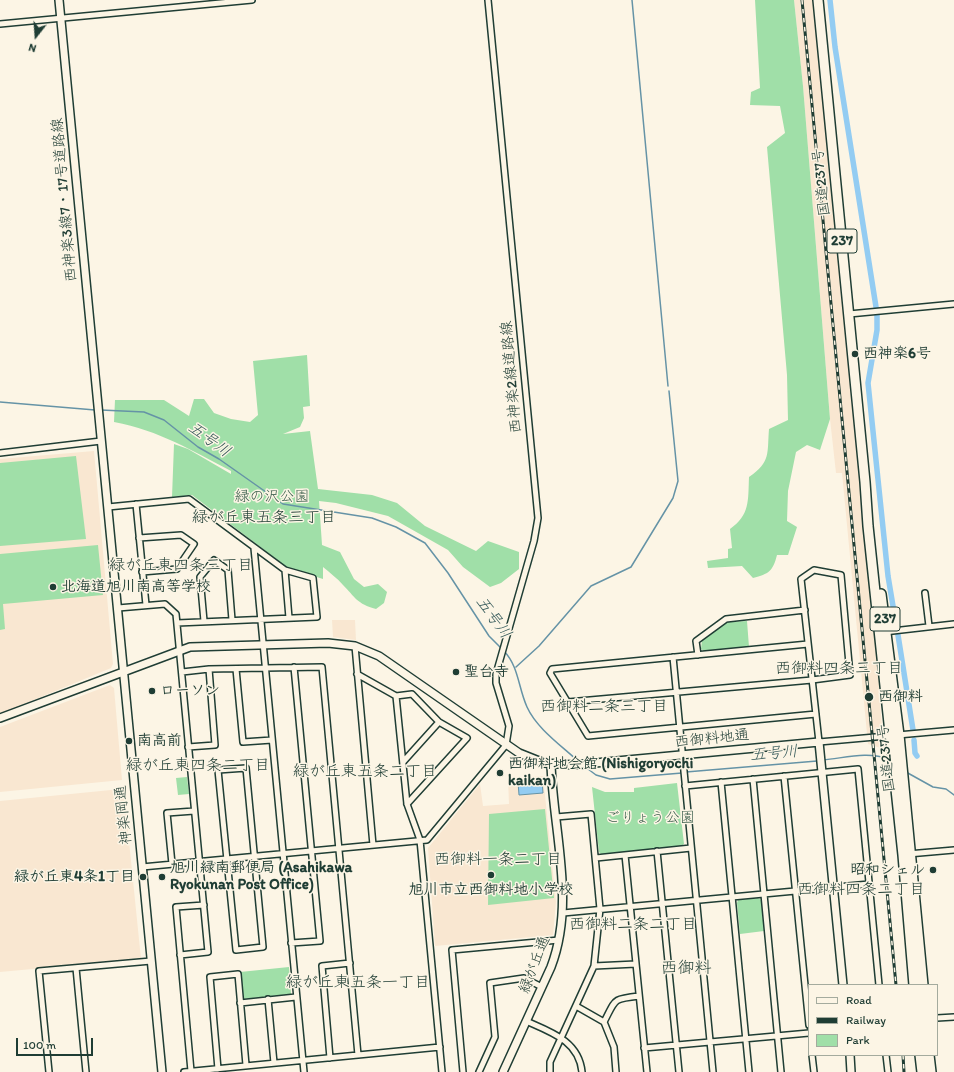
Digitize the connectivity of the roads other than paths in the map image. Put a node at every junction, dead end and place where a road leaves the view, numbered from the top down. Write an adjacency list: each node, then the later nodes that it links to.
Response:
1 (59, 0): 5 (street, 西神楽3線7・17号道路線)
2 (252, 0): 5 (street)
3 (488, 0): 54 (street, 西神楽2線道路線)
4 (818, 0): 8 (highway, 国道237号 / 237)
5 (60, 18): 6 (street); 9 (street, 西神楽3線7・17号道路線)
6 (0, 24)
7 (954, 304): 8 (street)
8 (849, 314): 28 (highway, 国道237号 / 237)
9 (101, 442): 10 (street); 12 (street)
10 (0, 453)
11 (136, 504): 12 (street); 13 (street); 14 (street)
12 (108, 507): 19 (street, 神楽岡通)
13 (139, 538): 16 (street); 16 (street)
14 (254, 548): 15 (street); 22 (street)
15 (285, 570): 21 (street); 21 (street)
16 (142, 572): 18 (street)
17 (925, 593): 27 (street)
18 (146, 605): 19 (street); 25 (street)
19 (118, 608): 39 (street, 神楽岡通)
20 (804, 610): 30 (street); 33 (street); 42 (street)
21 (289, 618): 22 (street)
22 (261, 619): 23 (street); 29 (street)
23 (232, 620): 24 (street); 24 (street)
24 (204, 621): 25 (street)
25 (177, 623): 32 (street)
26 (954, 624): 27 (street)
27 (929, 626): 28 (street)
28 (883, 632): 51 (highway, 国道237号 / 237)
29 (263, 644): 31 (street); 32 (street); 35 (street)
30 (808, 644): 33 (street); 42 (street)
31 (355, 646): 41 (street); 54 (street)
32 (179, 650): 39 (street); 40 (street)
33 (698, 655): 34 (street)
34 (673, 657): 43 (street); 45 (street)
35 (266, 668): 36 (street); 38 (street); 52 (street)
36 (294, 668): 69 (street); 72 (street)
37 (209, 669): 38 (street); 40 (street); 55 (street)
38 (236, 669): 52 (street)
39 (124, 671): 47 (street); 82 (street, 神楽岡通)
40 (182, 672): 55 (street)
41 (357, 674): 44 (street); 68 (street)
42 (812, 680): 43 (street); 46 (street)
43 (676, 692): 45 (street); 49 (street)
44 (396, 696): 48 (street); 57 (street)
45 (568, 702): 49 (street)
46 (816, 714): 49 (street); 53 (street)
47 (0, 718)
48 (439, 722): 57 (street); 64 (street)
49 (680, 727): 56 (street)
50 (954, 730): 51 (street)
51 (895, 736): 53 (street); 75 (highway, 国道237号 / 237); 75 (highway, 国道237号 / 237)
52 (272, 740): 74 (street)
53 (819, 742): 56 (street, 西御料地通); 59 (street)
54 (506, 745): 58 (street); 67 (street)
55 (188, 748): 65 (street)
56 (682, 755): 58 (street, 西御料地通); 63 (street)
57 (403, 762): 64 (street)
58 (551, 764): 66 (street, 緑が丘通)
59 (822, 769): 60 (street); 83 (street); 84 (street)
60 (784, 776): 61 (street); 85 (street)
61 (753, 779): 62 (street); 86 (street)
62 (721, 782): 63 (street); 87 (street)
63 (685, 786): 70 (street)
64 (407, 804): 67 (street)
65 (194, 811): 80 (street); 81 (street)
66 (556, 817): 78 (street); 93 (street, 緑が丘通)
67 (420, 840): 68 (street); 123 (street)
68 (372, 845): 69 (street)
69 (339, 848): 72 (street); 98 (street)
70 (691, 848): 73 (street); 88 (street)
71 (954, 850): 75 (street)
72 (311, 851): 74 (street); 95 (street)
73 (657, 851): 76 (street); 89 (street)
74 (283, 854): 77 (street); 95 (street)
75 (906, 854): 104 (highway, 国道237号 / 237); 105 (highway, 国道237号 / 237)
76 (626, 855): 78 (street); 91 (street)
77 (254, 856): 79 (street); 79 (street); 79 (street)
78 (596, 858): 92 (street)
79 (227, 859): 80 (street)
80 (199, 862): 81 (street); 90 (street)
81 (172, 864): 82 (street)
82 (142, 867): 97 (street, 神楽岡通)
83 (869, 884): 84 (street); 103 (street)
84 (833, 887): 85 (street); 102 (street)
85 (796, 891): 86 (street); 112 (street)
86 (764, 894): 87 (street); 118 (street)
87 (732, 896): 88 (street); 120 (street)
88 (696, 900): 89 (street); 121 (street)
89 (662, 903): 91 (street); 122 (street)
90 (204, 905): 96 (street); 96 (street)
91 (630, 906): 92 (street); 99 (street)
92 (600, 909): 93 (street); 100 (street)
93 (563, 913): 94 (street, 緑が丘通)
94 (559, 940): 106 (street, 緑が丘通); 143 (street)
95 (291, 943): 108 (street)
96 (180, 955): 136 (street)
97 (151, 961): 101 (street); 139 (street, 神楽岡通)
98 (350, 963): 125 (street); 131 (street)
99 (636, 964): 100 (street); 107 (street)
100 (594, 966): 111 (street)
101 (76, 968): 137 (street); 138 (street)
102 (843, 984)
103 (879, 984)
104 (914, 984)
105 (923, 984)
106 (542, 987): 115 (street, 緑が丘通); 144 (street)
107 (639, 996): 116 (street); 124 (street)
108 (296, 997): 109 (street); 132 (street)
109 (268, 999): 110 (street); 133 (street)
110 (240, 1002): 134 (street); 135 (street)
111 (576, 1006): 116 (street); 119 (street)
112 (808, 1015)
113 (954, 1017): 114 (street)
114 (938, 1018)
115 (526, 1021): 119 (street); 145 (street, 緑が丘通)
116 (604, 1022): 148 (street)
117 (808, 1033): 118 (street)
118 (778, 1036): 120 (street); 153 (street)
119 (561, 1037): 146 (street); 147 (street)
120 (746, 1039): 121 (street); 152 (street)
121 (710, 1042): 122 (street); 151 (street)
122 (676, 1045): 124 (street); 150 (street)
123 (440, 1047): 125 (street); 142 (street)
124 (644, 1048): 149 (street)
125 (358, 1055): 131 (street)
126 (812, 1056): 154 (street)
127 (850, 1056): 155 (street)
128 (886, 1056): 156 (street)
129 (920, 1056): 157 (highway)
130 (929, 1056): 158 (highway)
131 (330, 1058): 132 (street)
132 (302, 1060): 133 (street); 141 (street)
133 (274, 1063): 134 (street)
134 (246, 1066): 135 (street)
135 (218, 1068): 136 (street)
136 (191, 1071): 140 (street)
137 (49, 1072)
138 (86, 1072)
139 (162, 1072)
140 (184, 1072)
141 (304, 1072)
142 (442, 1072)
143 (463, 1072)
144 (479, 1072)
145 (503, 1072)
146 (550, 1072)
147 (582, 1072)
148 (616, 1072)
149 (646, 1072)
150 (678, 1072)
151 (713, 1072)
152 (749, 1072)
153 (781, 1072)
154 (814, 1072)
155 (851, 1072)
156 (888, 1072)
157 (922, 1072)
158 (931, 1072)

